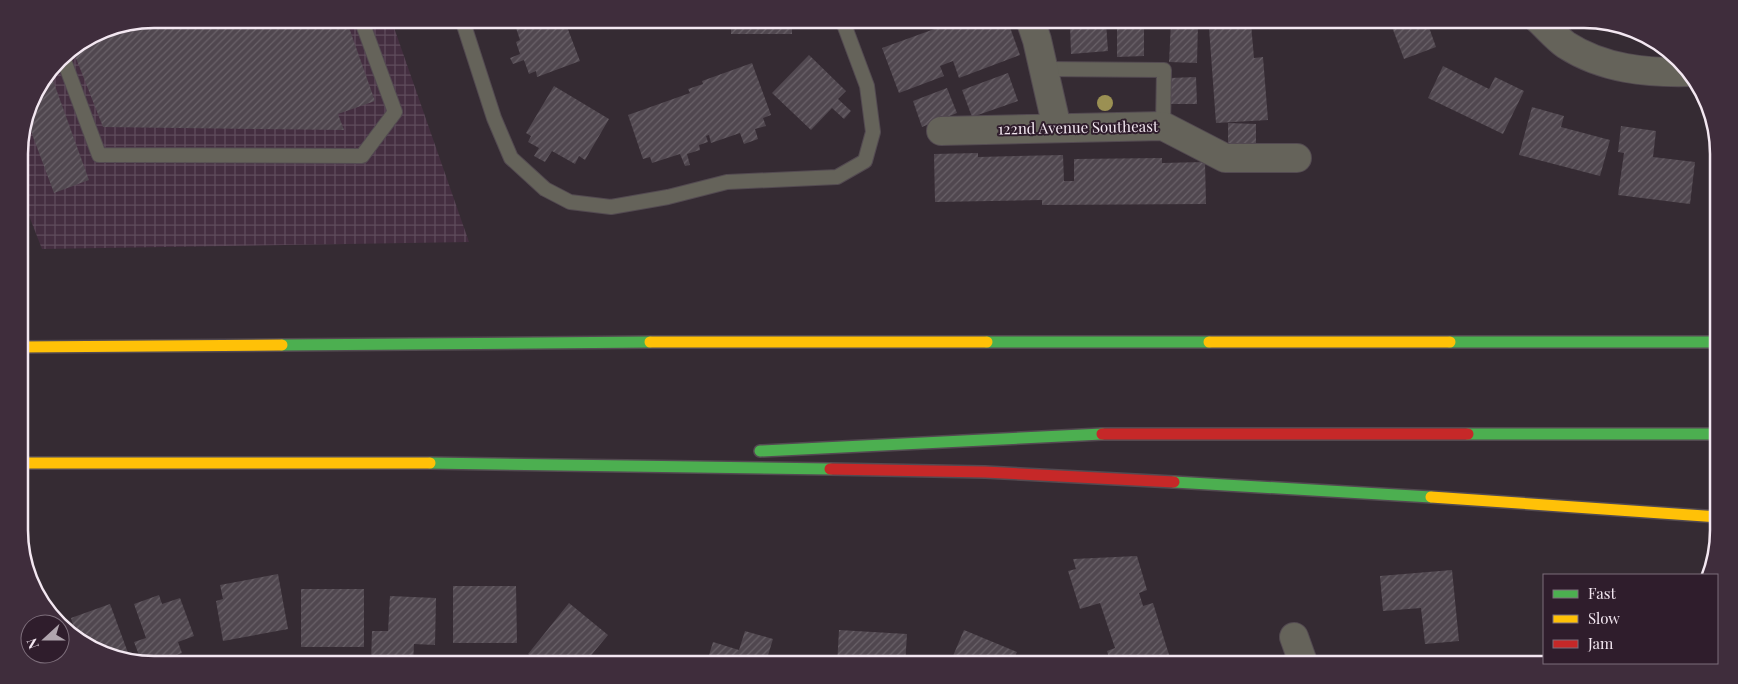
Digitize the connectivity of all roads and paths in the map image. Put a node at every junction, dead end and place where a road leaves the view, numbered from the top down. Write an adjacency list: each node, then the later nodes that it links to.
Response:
1 (364, 28): 6 (lane)
2 (465, 28): 3 (lane)
3 (845, 28)
4 (1032, 28): 7 (street)
5 (1548, 28): 8 (street)
6 (65, 63)
7 (1043, 69): 9 (lane); 10 (street)
8 (1680, 72)
9 (1162, 126): 10 (street, 122nd Avenue Southeast); 12 (street, 122nd Avenue Southeast)
10 (1057, 128): 11 (street, 122nd Avenue Southeast)
11 (941, 131)
12 (1297, 158)
13 (1710, 331): 14 (highway)
14 (1568, 342): 15 (highway); 16 (highway)
15 (1710, 342)
16 (28, 347)
17 (1710, 434): 18 (highway)
18 (750, 452)
19 (690, 455): 21 (highway)
20 (28, 463): 21 (highway)
21 (521, 463): 22 (highway)
22 (1710, 516)
23 (1294, 637): 24 (street)
24 (1301, 656)

